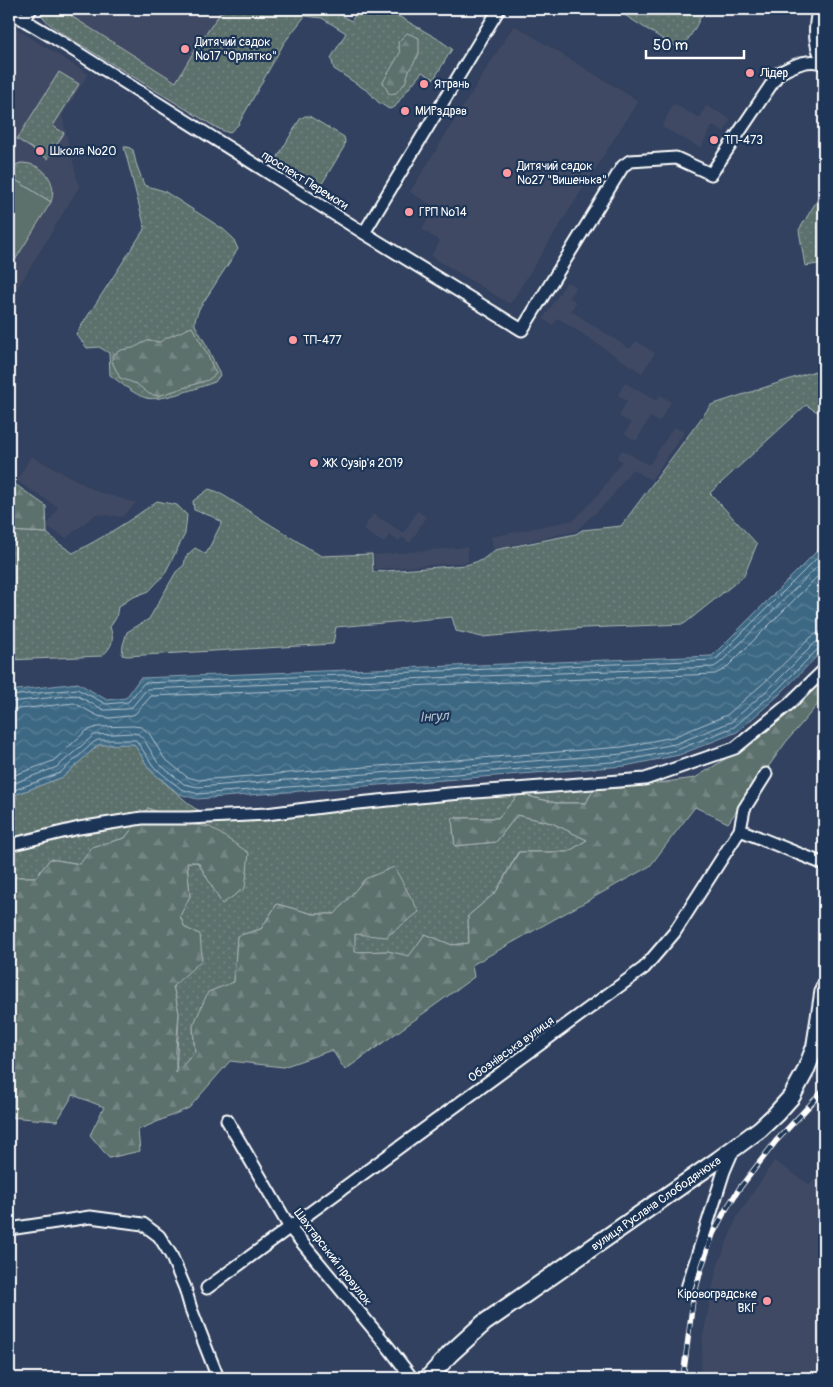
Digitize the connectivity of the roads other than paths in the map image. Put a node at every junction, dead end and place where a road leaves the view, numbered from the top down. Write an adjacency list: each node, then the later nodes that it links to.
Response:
1 (31, 9): 5 (street)
2 (499, 9): 8 (street)
3 (821, 9): 6 (main road)
4 (9, 12): 5 (street, проспект Перемоги)
5 (24, 20): 8 (street, проспект Перемоги)
6 (824, 57)
7 (824, 64): 8 (street, проспект Перемоги)
8 (364, 233)
9 (824, 670): 12 (street)
10 (766, 774): 11 (street, Обознівська вулиця)
11 (740, 830): 13 (street); 17 (street, Обознівська вулиця)
12 (9, 845)
13 (824, 864)
14 (824, 988): 16 (main road, вулиця Руслана Слободянюка)
15 (228, 1120): 17 (street, Шахтарський провулок)
16 (734, 1148): 20 (street); 23 (main road, вулиця Руслана Слободянюка)
17 (290, 1228): 19 (street, Обознівська вулиця); 22 (street, Шахтарський провулок)
18 (9, 1229): 21 (street)
19 (207, 1288)
20 (686, 1288)
21 (218, 1378)
22 (412, 1378)
23 (428, 1378)

